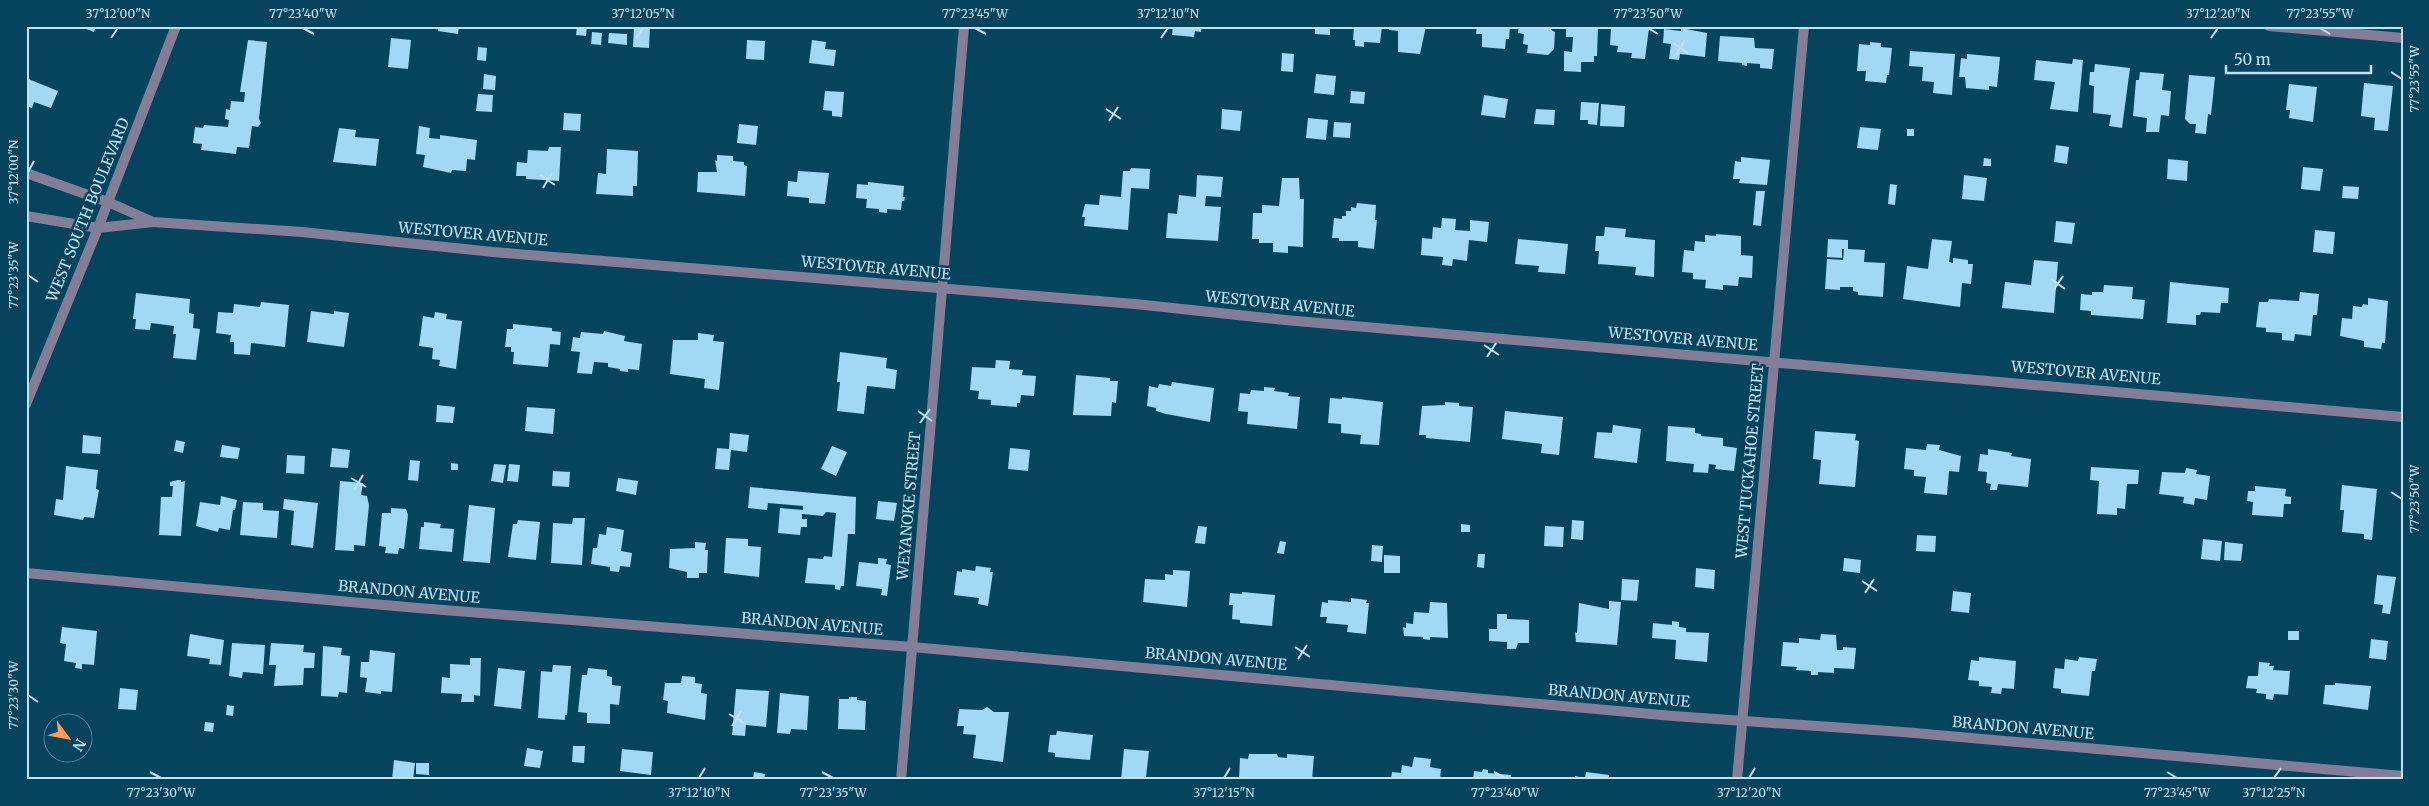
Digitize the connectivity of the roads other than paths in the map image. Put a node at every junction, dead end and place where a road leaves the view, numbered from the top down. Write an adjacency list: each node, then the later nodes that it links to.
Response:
1 (176, 26): 7 (street, WEST SOUTH BOULEVARD)
2 (964, 26): 11 (street, WEYANOKE STREET)
3 (1804, 26): 12 (street, WEST TUCKAHOE STREET)
4 (2269, 26): 5 (street)
5 (2403, 38)
6 (26, 173): 7 (street, WESTOVER AVENUE)
7 (108, 202): 9 (street, WESTOVER AVENUE); 10 (street, WEST SOUTH BOULEVARD)
8 (26, 216): 10 (street, WESTOVER AVENUE)
9 (154, 222): 10 (street, WESTOVER AVENUE); 11 (street, WESTOVER AVENUE)
10 (98, 228): 13 (street, WEST SOUTH BOULEVARD)
11 (942, 288): 12 (street, WESTOVER AVENUE); 16 (street, WEYANOKE STREET)
12 (1774, 362): 14 (street, WESTOVER AVENUE); 17 (street, WEST TUCKAHOE STREET)
13 (26, 404)
14 (2403, 417)
15 (26, 573): 16 (street, BRANDON AVENUE)
16 (912, 647): 17 (street, BRANDON AVENUE); 19 (street, WEYANOKE STREET)
17 (1742, 722): 18 (street, BRANDON AVENUE); 20 (street, WEST TUCKAHOE STREET)
18 (2403, 776)
19 (901, 780)
20 (1737, 780)

